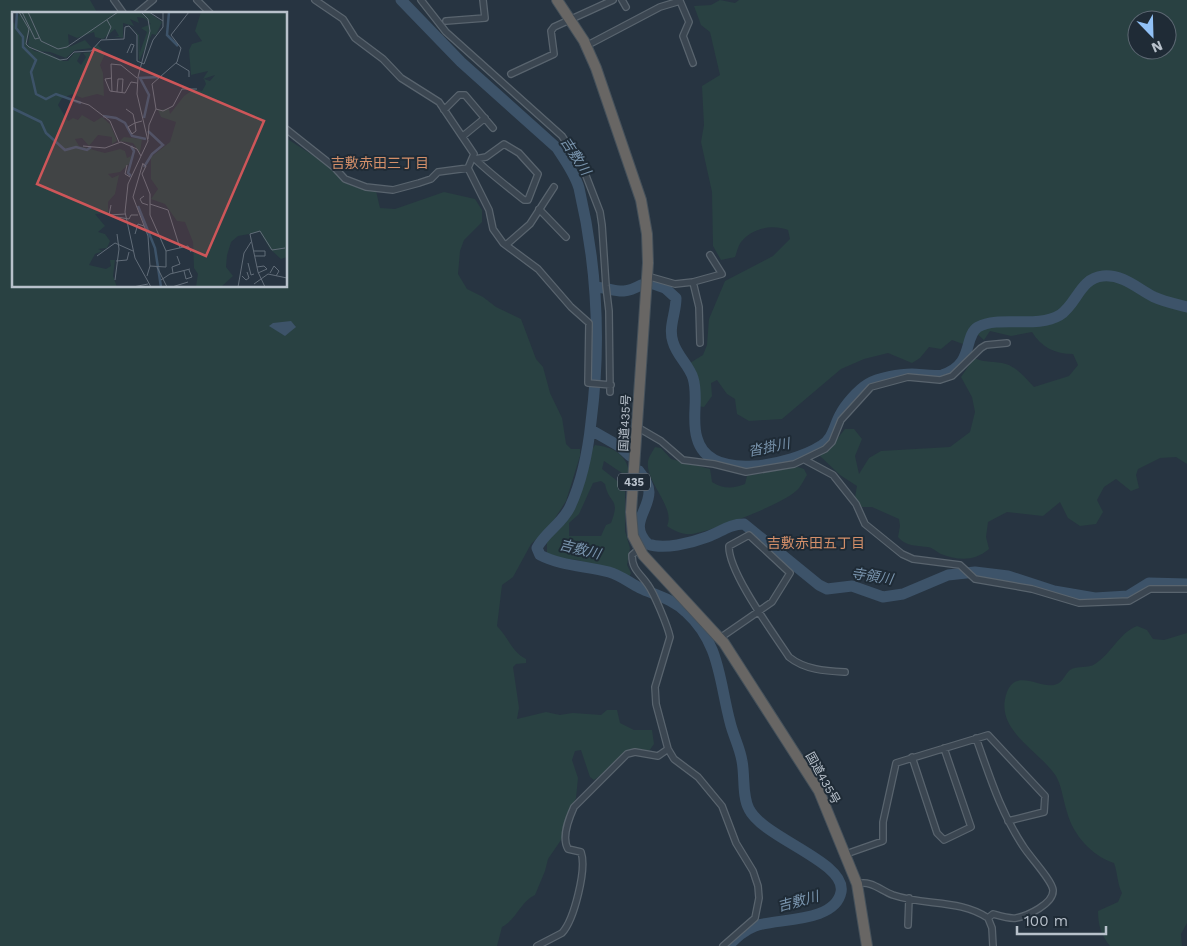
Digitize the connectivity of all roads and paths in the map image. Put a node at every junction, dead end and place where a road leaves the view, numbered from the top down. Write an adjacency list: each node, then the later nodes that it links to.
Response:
1 (114, 0): 11 (street)
2 (153, 0): 12 (street)
3 (197, 0): 13 (street)
4 (315, 0): 19 (street)
5 (421, 0): 35 (street)
6 (483, 0): 15 (street)
7 (557, 0): 14 (highway, 国道435号 / 435)
8 (613, 0): 14 (street)
9 (622, 0): 10 (street)
10 (626, 7)
11 (123, 12)
12 (138, 12)
13 (209, 12)
14 (570, 19): 16 (highway, 国道435号 / 435); 18 (street)
15 (446, 21)
16 (586, 46): 17 (street); 31 (highway, 国道435号 / 435)
17 (693, 63)
18 (511, 74)
19 (444, 110): 20 (street); 23 (street)
20 (485, 118): 21 (street); 23 (street)
21 (493, 128)
22 (288, 131): 25 (street)
23 (463, 136): 24 (street)
24 (474, 158): 24 (street); 25 (street)
25 (468, 168): 29 (street)
26 (554, 187): 27 (street)
27 (539, 210): 28 (street); 29 (street)
28 (566, 237)
29 (506, 245): 35 (street)
30 (710, 255): 32 (street)
31 (647, 276): 32 (street); 37 (highway, 国道435号 / 435)
32 (693, 282): 33 (street)
33 (700, 343)
34 (1007, 343): 38 (street)
35 (608, 385): 36 (street)
36 (610, 392)
37 (637, 427): 38 (street); 39 (highway, 国道435号 / 435)
38 (805, 460): 40 (street)
39 (639, 549): 42 (highway, 国道435号 / 435); 45 (street)
40 (1186, 589)
41 (759, 611): 41 (street); 42 (street); 43 (street)
42 (720, 638): 49 (highway, 国道435号 / 435)
43 (845, 672)
44 (976, 738): 46 (street); 48 (street); 48 (street)
45 (668, 748): 55 (street); 56 (street)
46 (944, 748): 47 (street); 47 (street)
47 (912, 757): 49 (street)
48 (1008, 822): 52 (street)
49 (846, 854): 50 (highway, 国道435号 / 435)
50 (857, 884): 51 (street); 57 (highway, 国道435号 / 435)
51 (909, 898): 52 (street); 53 (street)
52 (988, 918): 54 (street)
53 (908, 925)
54 (990, 945)
55 (537, 946)
56 (723, 946)
57 (867, 946)

